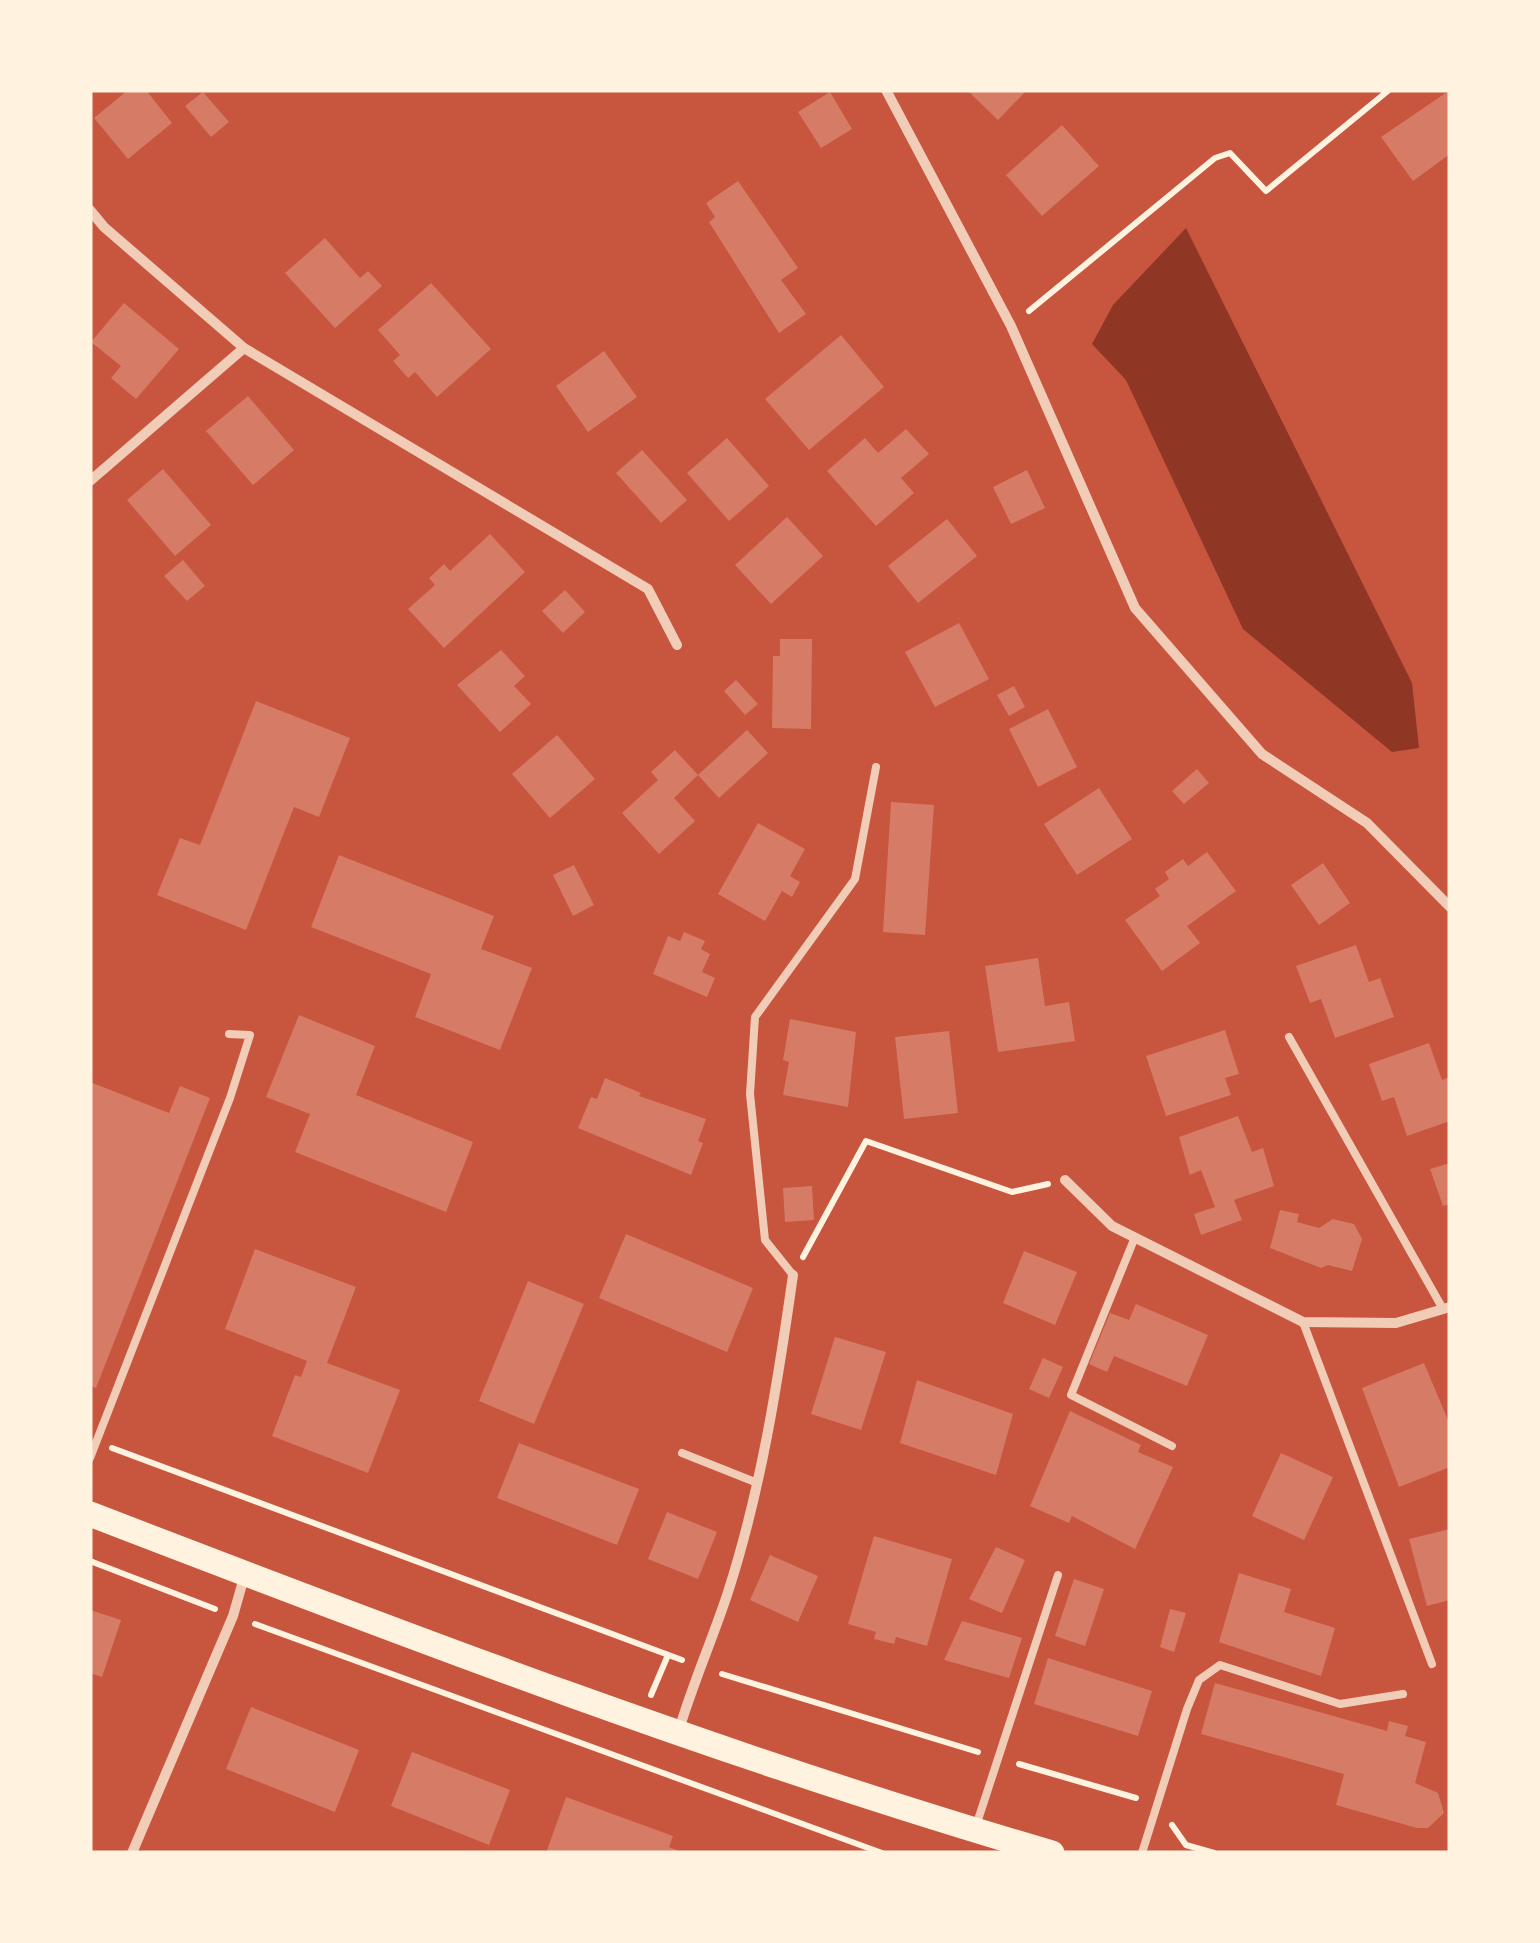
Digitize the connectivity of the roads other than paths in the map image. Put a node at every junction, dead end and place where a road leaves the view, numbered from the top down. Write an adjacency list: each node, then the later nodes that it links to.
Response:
1 (886, 90): 7 (street)
2 (90, 210): 3 (street)
3 (244, 348): 4 (street); 5 (street)
4 (90, 481)
5 (678, 645)
6 (876, 767): 12 (lane)
7 (1450, 907)
8 (229, 1034): 17 (lane)
9 (1289, 1038): 13 (lane)
10 (1065, 1180): 11 (street)
11 (1135, 1238): 14 (street); 15 (lane)
12 (793, 1276): 18 (street)
13 (1447, 1308): 14 (street)
14 (1303, 1322): 22 (lane)
15 (1172, 1446)
16 (682, 1452): 18 (lane)
17 (90, 1458)
18 (755, 1482): 24 (street)
19 (90, 1514): 20 (main road)
20 (245, 1574): 24 (main road); 26 (street)
21 (1058, 1575): 25 (lane)
22 (1432, 1664)
23 (1402, 1694): 28 (lane)
24 (678, 1730): 25 (main road)
25 (975, 1830): 27 (main road)
26 (132, 1853)
27 (1052, 1853)
28 (1142, 1853)

